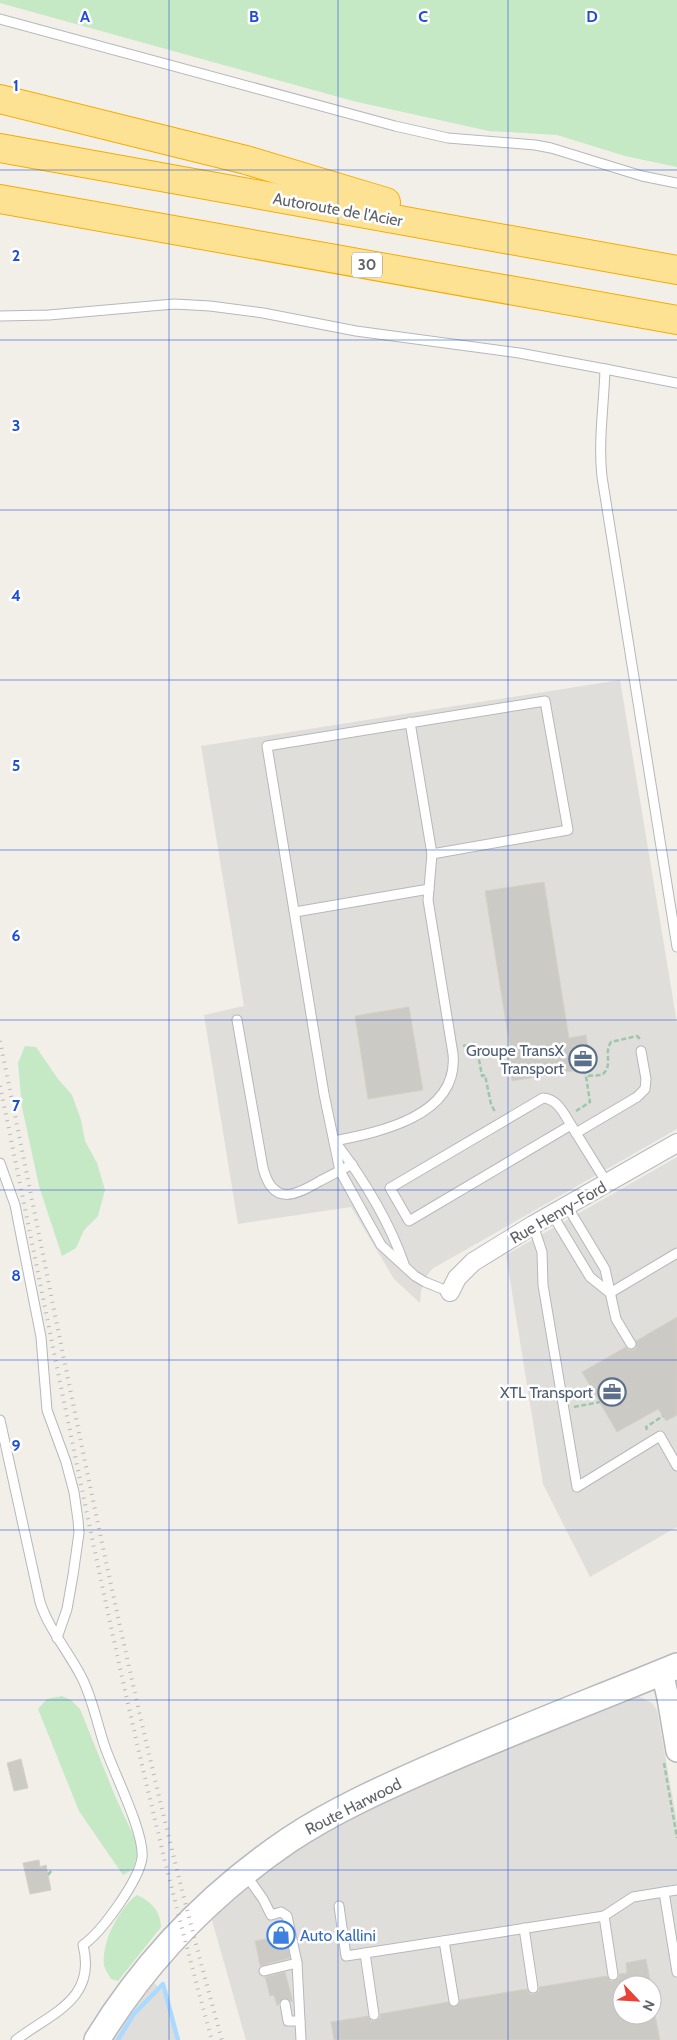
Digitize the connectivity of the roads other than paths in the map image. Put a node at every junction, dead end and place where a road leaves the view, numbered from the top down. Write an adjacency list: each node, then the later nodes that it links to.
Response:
1 (0, 20): 4 (lane)
2 (0, 99): 6 (highway)
3 (0, 148): 6 (highway, Autoroute de l'Acier)
4 (677, 183)
5 (0, 199): 9 (highway, 30)
6 (515, 240): 7 (highway, Autoroute de l'Acier)
7 (677, 270)
8 (0, 316): 10 (lane)
9 (677, 320)
10 (604, 369): 11 (lane); 16 (lane)
11 (677, 384)
12 (410, 722): 13 (lane); 13 (lane); 15 (lane)
13 (432, 854): 14 (lane)
14 (429, 888): 15 (lane); 20 (lane)
15 (295, 912): 20 (lane)
16 (677, 947)
17 (237, 1020): 24 (lane)
18 (641, 1048): 19 (lane)
19 (574, 1129): 19 (lane); 25 (lane)
20 (334, 1141): 23 (lane); 24 (lane)
21 (677, 1143): 25 (street, Rue Henry-Ford)
22 (0, 1162): 35 (lane)
23 (352, 1164): 24 (lane); 29 (lane)
24 (340, 1171): 29 (lane)
25 (607, 1183): 26 (street, Rue Henry-Ford)
26 (560, 1210): 27 (street, Rue Henry-Ford); 31 (lane); 31 (lane)
27 (533, 1225): 30 (street, Rue Henry-Ford); 34 (lane)
28 (677, 1253): 31 (lane)
29 (404, 1265): 30 (lane)
30 (450, 1292)
31 (610, 1293): 32 (lane)
32 (631, 1344)
33 (0, 1420): 35 (lane)
34 (677, 1466)
35 (57, 1638): 56 (lane)
36 (669, 1669): 37 (street); 39 (main road, Route Harwood)
37 (675, 1726): 38 (street)
38 (677, 1751)
39 (244, 1873): 47 (lane); 57 (main road, Route Harwood)
40 (677, 1890): 41 (lane)
41 (664, 1892): 43 (lane); 49 (lane)
42 (339, 1906): 46 (lane)
43 (604, 1916): 44 (lane); 50 (lane)
44 (524, 1928): 45 (lane); 51 (lane)
45 (444, 1941): 46 (lane); 52 (lane)
46 (365, 1953): 54 (lane)
47 (297, 1963): 48 (lane); 55 (lane)
48 (264, 1971)
49 (677, 1972)
50 (614, 1975)
51 (533, 1988)
52 (454, 2001)
53 (284, 2004): 55 (lane)
54 (374, 2015)
55 (300, 2021): 58 (lane)
56 (16, 2040)
57 (97, 2040)
58 (301, 2040)

